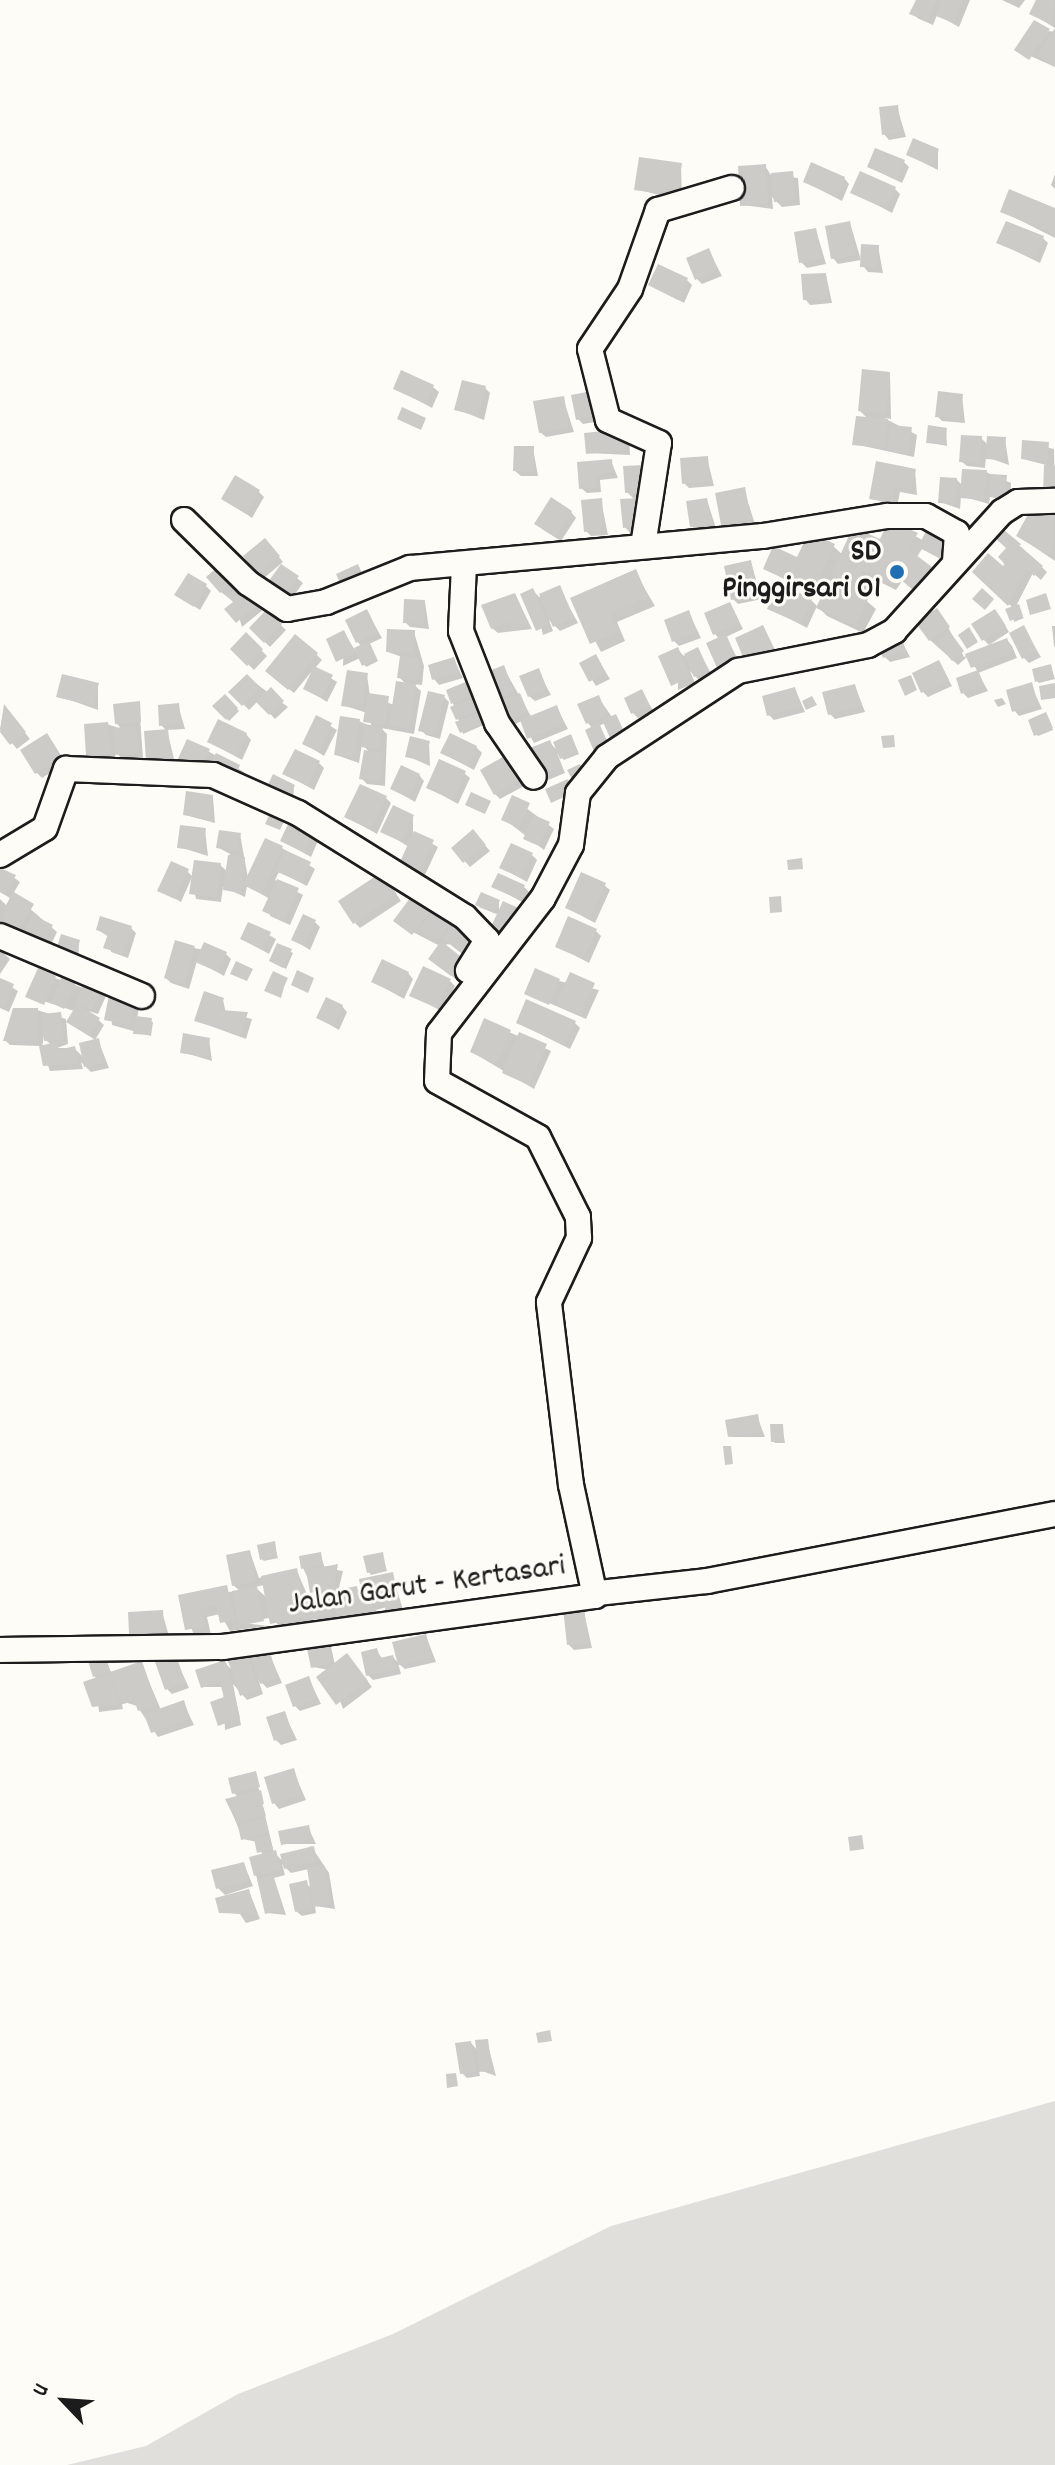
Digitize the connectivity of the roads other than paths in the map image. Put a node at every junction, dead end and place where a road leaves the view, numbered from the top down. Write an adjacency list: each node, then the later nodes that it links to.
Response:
1 (732, 188): 4 (street)
2 (1055, 501): 5 (street, Jalan Garut - Kertasari)
3 (184, 520): 6 (street)
4 (643, 546): 5 (street); 6 (street)
5 (955, 563): 11 (street, Jalan Garut - Kertasari)
6 (464, 565): 7 (street)
7 (534, 777)
8 (0, 855): 11 (street)
9 (0, 936): 10 (street)
10 (142, 996)
11 (439, 1033): 13 (street, Jalan Garut - Kertasari)
12 (1055, 1514): 13 (street)
13 (598, 1593): 14 (street, Jalan Garut - Kertasari)
14 (0, 1650)

